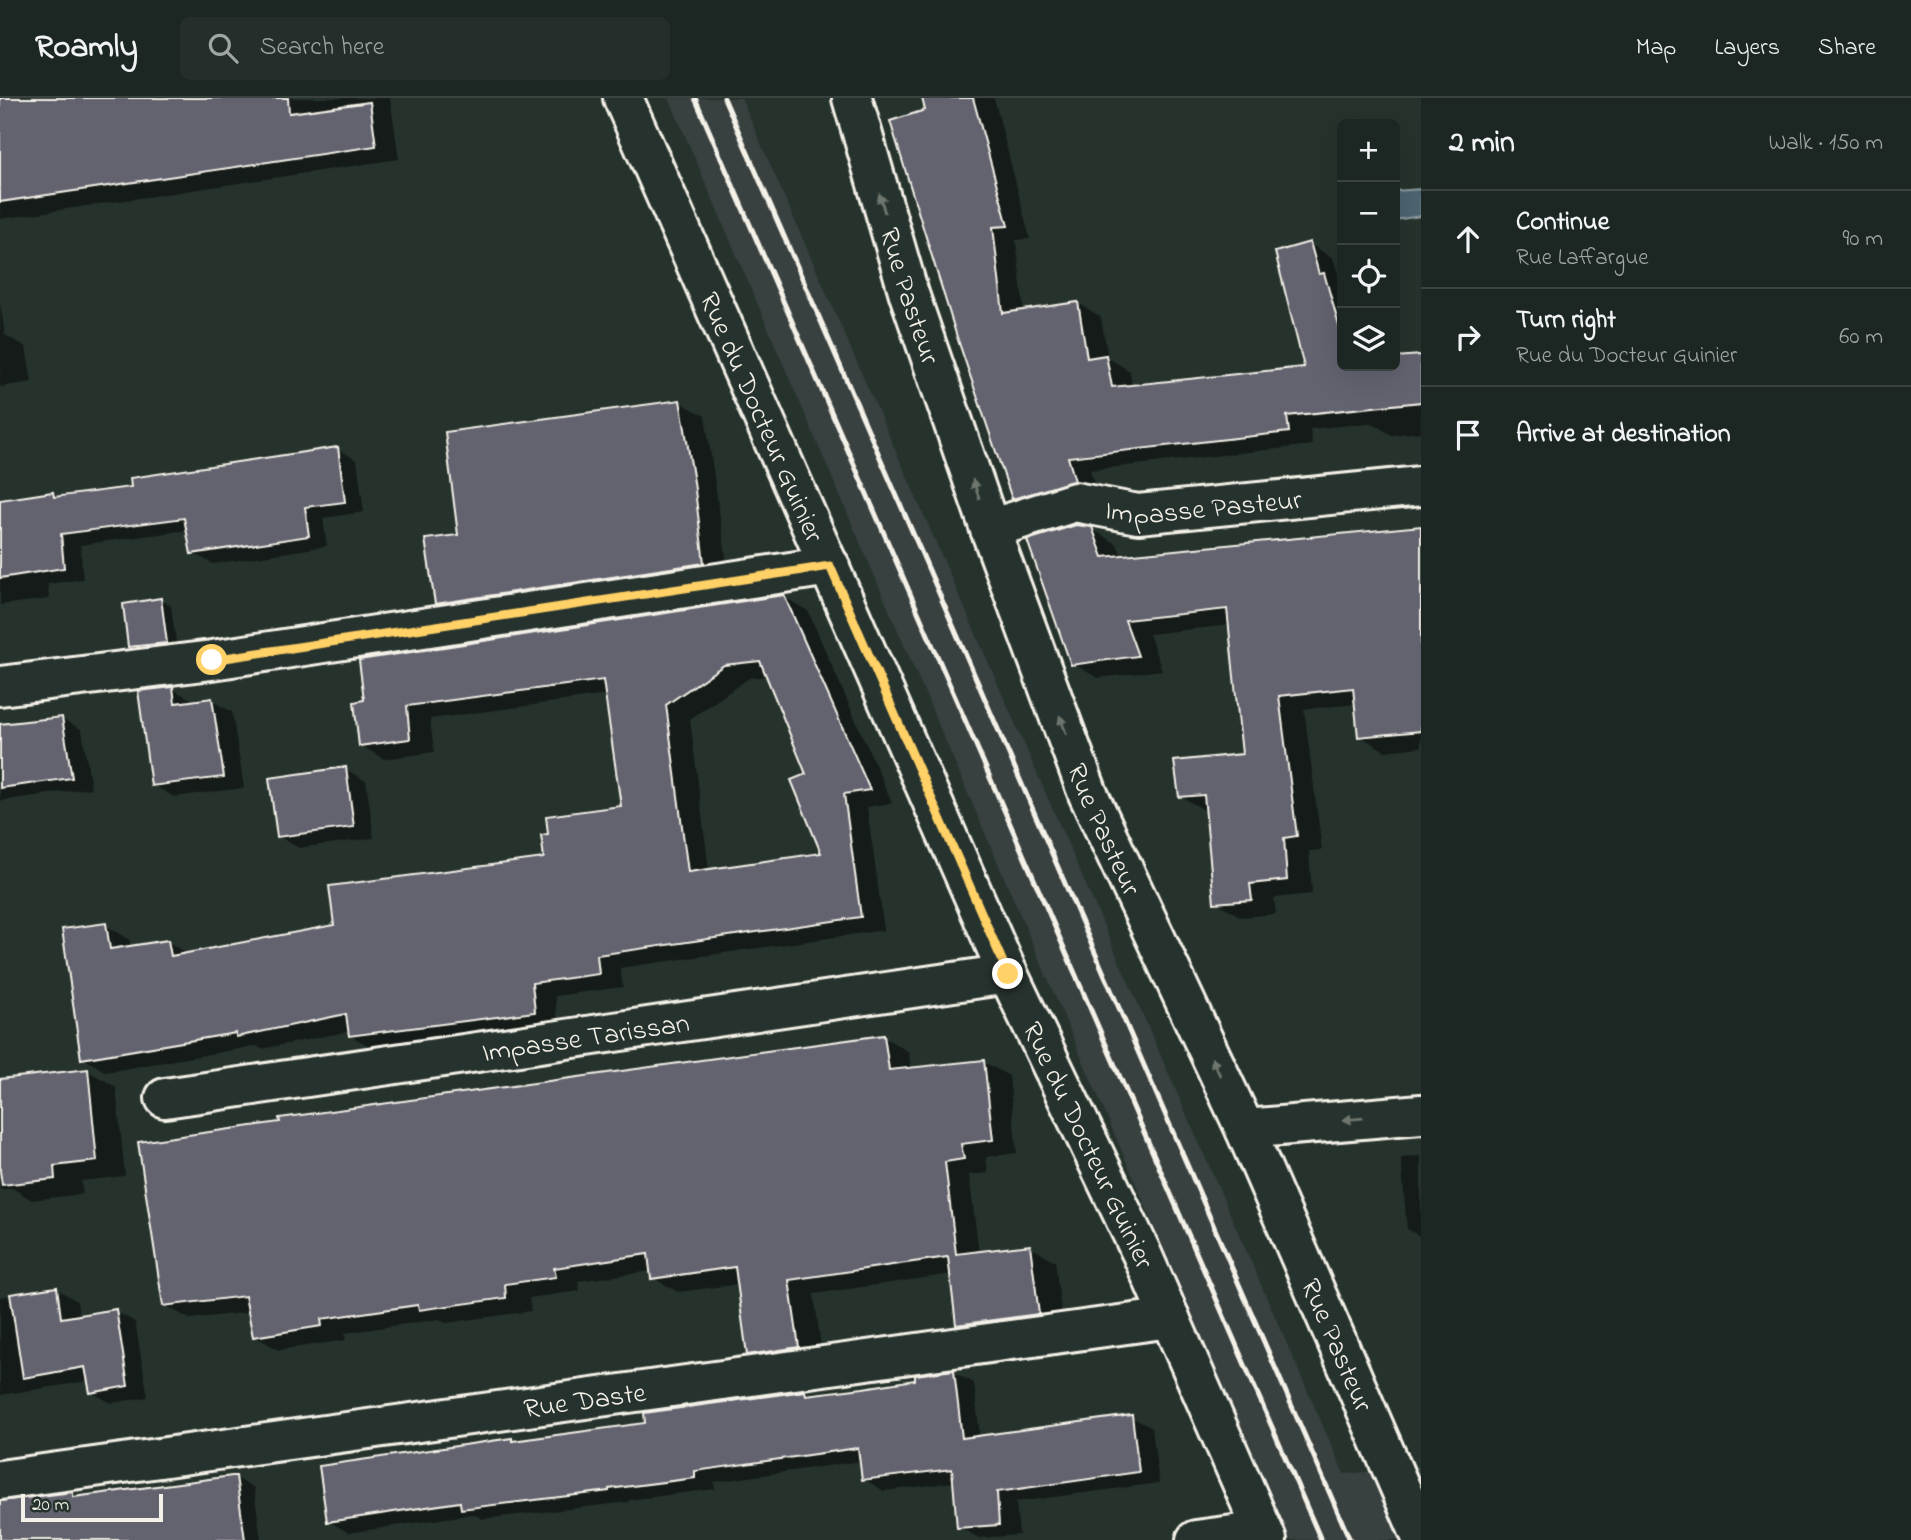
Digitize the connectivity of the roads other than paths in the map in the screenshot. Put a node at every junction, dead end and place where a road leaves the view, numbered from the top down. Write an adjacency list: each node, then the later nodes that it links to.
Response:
1 (623, 98): 5 (street, Rue du Docteur Guinier)
2 (852, 98): 4 (street, Rue Pasteur, one-way to 2)
3 (1421, 486): 4 (street, Impasse Pasteur)
4 (990, 529): 10 (street, Rue Pasteur, one-way to 4)
5 (830, 566): 6 (street); 7 (street, Rue du Docteur Guinier)
6 (0, 686)
7 (1008, 974): 8 (street, Impasse Tarissan); 11 (street, Rue du Docteur Guinier)
8 (165, 1098)
9 (1421, 1114): 10 (street, one-way to 10)
10 (1245, 1129): 14 (street, Rue Pasteur)
11 (1170, 1318): 12 (street, Rue Daste); 13 (street, Rue du Docteur Guinier)
12 (0, 1479)
13 (1265, 1535): 15 (street)
14 (1421, 1536)
15 (1196, 1540)

